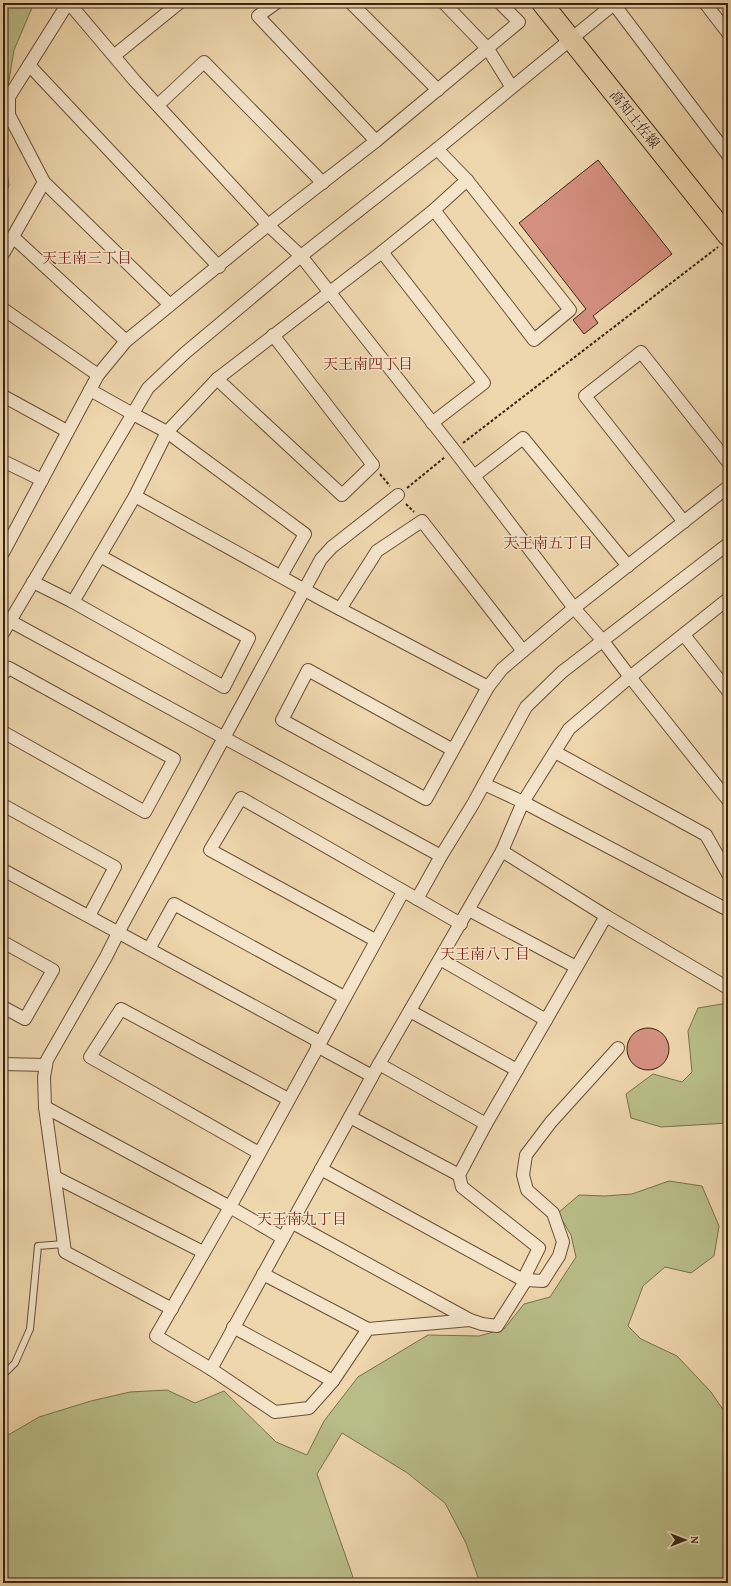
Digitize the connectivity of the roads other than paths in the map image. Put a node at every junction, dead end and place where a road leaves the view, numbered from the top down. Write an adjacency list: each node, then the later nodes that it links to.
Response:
1 (69, 3): 13 (street); 14 (street)
2 (276, 3): 18 (street)
3 (351, 3): 16 (street)
4 (444, 3): 12 (street)
5 (500, 3): 12 (street)
6 (542, 3): 11 (main road, 高知土佐線)
7 (614, 3): 11 (street); 20 (street)
8 (705, 3): 10 (street)
9 (171, 5): 13 (street)
10 (728, 33)
11 (570, 39): 15 (street); 27 (main road, 高知土佐線)
12 (488, 49): 15 (street); 16 (street)
13 (115, 55): 17 (street)
14 (29, 65): 22 (street); 31 (street)
15 (511, 86): 19 (street)
16 (438, 90): 18 (street)
17 (158, 105): 23 (street); 25 (street)
18 (376, 141): 23 (street)
19 (437, 149): 21 (street); 30 (street)
20 (728, 155)
21 (467, 180): 24 (street); 24 (street)
22 (44, 182): 26 (street); 33 (street)
23 (323, 184): 25 (street)
24 (434, 210): 28 (street)
25 (268, 225): 30 (street); 31 (street)
26 (13, 237): 29 (street); 36 (street)
27 (725, 240)
28 (382, 252): 32 (street); 42 (street)
29 (3, 254)
30 (301, 256): 32 (street); 41 (street)
31 (218, 267): 33 (street)
32 (329, 294): 35 (street); 42 (street)
33 (169, 304): 36 (street)
34 (3, 309): 37 (street)
35 (273, 335): 38 (street); 38 (street)
36 (126, 341): 37 (street)
37 (98, 375): 39 (street)
38 (217, 379): 44 (street)
39 (90, 390): 41 (street); 43 (street)
40 (3, 396): 43 (street)
41 (133, 414): 44 (street); 58 (street)
42 (432, 423): 47 (street)
43 (67, 431): 48 (street)
44 (168, 432): 51 (street); 57 (street)
45 (3, 461): 48 (street)
46 (728, 462): 52 (street)
47 (474, 476): 56 (street); 62 (street)
48 (42, 480): 54 (street)
49 (728, 487): 52 (street)
50 (398, 495): 59 (street)
51 (135, 496): 55 (street); 57 (street)
52 (684, 522): 56 (street)
53 (728, 544): 67 (street)
54 (3, 553)
55 (100, 556): 61 (street); 61 (street)
56 (628, 566): 62 (street)
57 (281, 576): 59 (street)
58 (33, 582): 61 (street); 64 (street)
59 (305, 588): 63 (street); 74 (street)
60 (728, 599): 66 (street)
61 (73, 602)
62 (574, 608): 67 (street); 68 (street)
63 (340, 609): 68 (street); 71 (street)
64 (10, 621): 65 (street); 74 (street)
65 (3, 633)
66 (684, 635): 70 (street); 72 (street)
67 (603, 641): 70 (street); 77 (street)
68 (523, 651): 71 (street)
69 (3, 675): 73 (street)
70 (630, 677): 76 (street); 78 (street)
71 (488, 687): 75 (street)
72 (728, 691)
73 (3, 732)
74 (224, 738): 82 (street); 92 (street)
75 (453, 750): 75 (street)
76 (555, 752): 79 (street); 84 (street)
77 (484, 784): 79 (street); 82 (street)
78 (728, 800)
79 (523, 802): 81 (street); 88 (street)
80 (3, 805): 89 (street)
81 (502, 851): 87 (street); 90 (street)
82 (441, 856): 86 (street)
83 (3, 870): 89 (street)
84 (728, 874)
85 (403, 892): 86 (street); 93 (street); 93 (street)
86 (417, 899): 91 (street)
87 (469, 910): 91 (street); 97 (street)
88 (728, 910)
89 (89, 916): 92 (street)
90 (606, 916): 97 (street); 98 (street)
91 (461, 924): 96 (street)
92 (118, 933): 95 (street); 107 (street)
93 (375, 940): 99 (street)
94 (3, 942): 100 (street)
95 (148, 949): 99 (street); 103 (street)
96 (440, 959): 101 (street); 102 (street)
97 (576, 967): 102 (street)
98 (728, 988)
99 (344, 997): 103 (street)
100 (3, 1006)
101 (410, 1011): 106 (street); 108 (street)
102 (546, 1020): 108 (street)
103 (319, 1044): 109 (street); 110 (street)
104 (618, 1048): 124 (street)
105 (3, 1064): 107 (street)
106 (379, 1064): 109 (street); 113 (street)
107 (46, 1065): 111 (street)
108 (517, 1070): 113 (street)
109 (372, 1076): 112 (street)
110 (288, 1099): 114 (street); 114 (street)
111 (45, 1107): 117 (street); 118 (street)
112 (350, 1117): 115 (street); 116 (street)
113 (486, 1124): 116 (street)
114 (259, 1153): 118 (street)
115 (321, 1169): 119 (street); 124 (street)
116 (459, 1175): 124 (street)
117 (55, 1177): 121 (street); 122 (street)
118 (230, 1207): 120 (street); 122 (street)
119 (291, 1222): 120 (street); 126 (street)
120 (283, 1238): 123 (street)
121 (64, 1244): 125 (street); 130 (lane)
122 (203, 1252): 125 (street)
123 (263, 1274): 127 (street); 128 (street)
124 (525, 1280): 126 (street)
125 (172, 1308): 129 (street)
126 (470, 1320): 128 (street)
127 (233, 1327): 129 (street); 131 (street)
128 (368, 1329): 131 (street)
129 (211, 1368): 131 (street)
130 (3, 1375)
131 (332, 1381)

